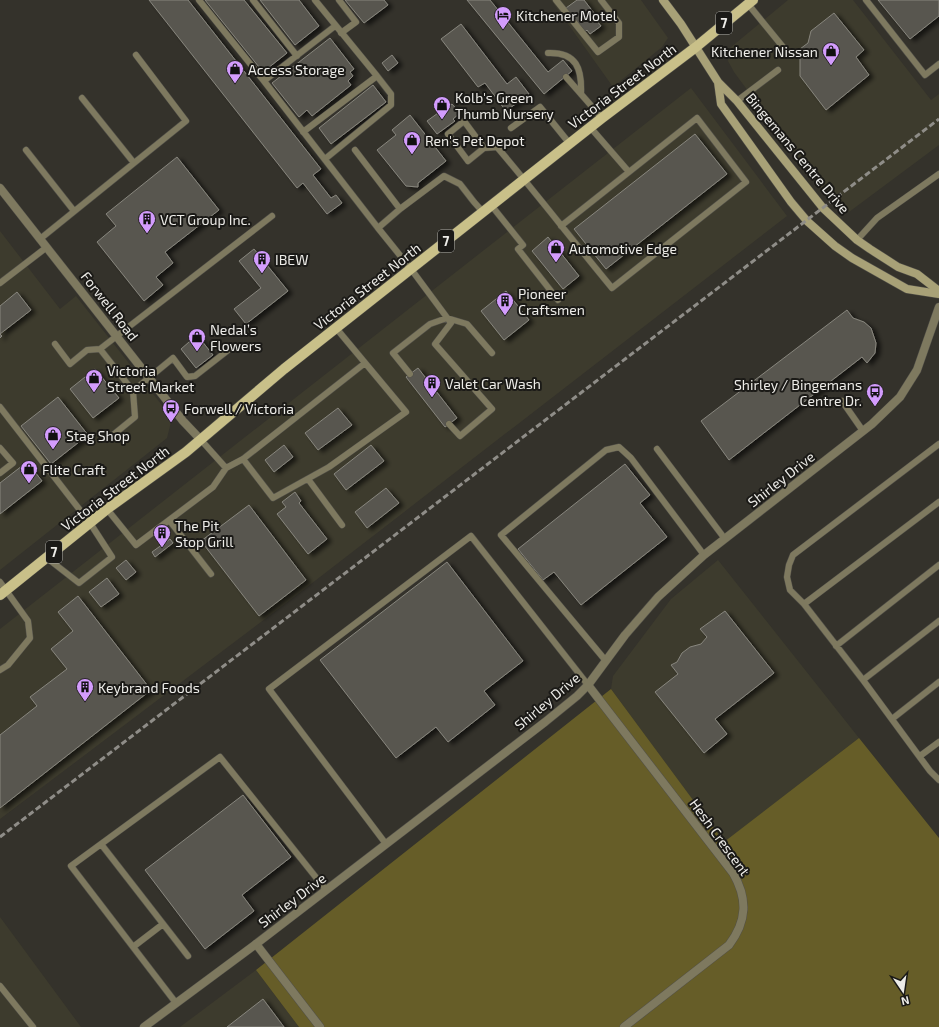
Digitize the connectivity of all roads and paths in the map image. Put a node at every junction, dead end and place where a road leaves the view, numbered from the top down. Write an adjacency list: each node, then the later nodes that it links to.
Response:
1 (199, 0): 21 (lane)
2 (253, 0): 16 (lane)
3 (314, 0): 10 (lane)
4 (339, 0): 11 (lane)
5 (556, 0): 6 (lane)
6 (601, 0)
7 (663, 0): 12 (main road, Bingemans Centre Drive)
8 (866, 0): 17 (lane)
9 (750, 2): 12 (main road, Victoria Street North / 7); 13 (lane)
10 (335, 26): 11 (lane); 16 (lane)
11 (341, 33): 19 (lane)
12 (696, 47): 22 (main road, Bingemans Centre Drive); 26 (main road, Victoria Street North / 7)
13 (783, 47)
14 (548, 53): 23 (lane)
15 (136, 55): 35 (lane)
16 (297, 56): 21 (lane)
17 (939, 64)
18 (778, 70): 25 (lane)
19 (377, 76): 29 (lane); 34 (lane)
20 (566, 77): 23 (lane)
21 (264, 81): 29 (lane)
22 (718, 82): 25 (main road, Bingemans Centre Drive); 52 (main road, Bingemans Centre Drive)
23 (581, 94): 26 (lane)
24 (82, 98): 35 (lane)
25 (737, 101): 47 (main road, Bingemans Centre Drive)
26 (602, 118): 27 (main road, Victoria Street North / 7)
27 (590, 127): 30 (main road, Victoria Street North / 7); 36 (lane)
28 (511, 128): 30 (lane)
29 (303, 132): 34 (lane)
30 (570, 144): 38 (main road, Victoria Street North / 7)
31 (484, 148): 31 (lane); 38 (lane)
32 (26, 150): 42 (lane)
33 (355, 150): 40 (lane)
34 (325, 159): 45 (lane)
35 (134, 163): 42 (lane)
36 (629, 172): 44 (lane); 44 (lane)
37 (939, 174): 47 (lane)
38 (524, 180): 41 (main road, Victoria Street North / 7); 44 (lane)
39 (0, 188): 46 (street, Forwell Road)
40 (400, 209): 41 (lane); 45 (lane)
41 (487, 209): 49 (main road, Victoria Street North / 7); 53 (lane)
42 (74, 211): 46 (lane)
43 (272, 216): 57 (lane)
44 (561, 226)
45 (378, 228): 49 (lane)
46 (40, 239): 48 (street, Forwell Road)
47 (857, 240): 51 (main road, Bingemans Centre Drive)
48 (47, 247): 50 (lane); 57 (street, Forwell Road)
49 (411, 269): 55 (lane); 56 (main road, Victoria Street North / 7)
50 (0, 283)
51 (939, 290)
52 (939, 294)
53 (558, 300)
54 (939, 307): 69 (street, Shirley Drive)
55 (449, 320): 61 (lane); 63 (lane); 68 (lane)
56 (336, 328): 62 (lane); 71 (main road, Victoria Street North / 7)
57 (116, 336): 59 (lane); 64 (street, Forwell Road)
58 (55, 344): 59 (lane)
59 (100, 349): 65 (lane)
60 (227, 351): 64 (lane)
61 (492, 353)
62 (365, 363): 75 (lane); 78 (lane)
63 (410, 374)
64 (149, 378): 65 (lane); 71 (street, Forwell Road)
65 (133, 391): 70 (lane)
66 (842, 401): 69 (lane)
67 (0, 407): 82 (lane)
68 (449, 424)
69 (864, 430): 84 (street, Shirley Drive)
70 (108, 439)
71 (201, 440): 76 (lane); 80 (main road, Victoria Street North / 7)
72 (939, 444): 90 (lane)
73 (0, 448): 77 (lane)
74 (657, 449): 84 (lane)
75 (243, 459): 76 (lane); 78 (lane)
76 (226, 468): 81 (lane)
77 (0, 473)
78 (308, 479): 83 (lane)
79 (939, 502): 90 (lane)
80 (107, 509): 81 (lane); 82 (main road, Victoria Street North / 7)
81 (169, 520): 88 (lane)
82 (90, 524): 86 (main road, Victoria Street North / 7); 86 (lane)
83 (342, 525)
84 (725, 539): 85 (street, Shirley Drive)
85 (704, 555): 93 (street, Shirley Drive); 93 (lane)
86 (47, 558): 89 (main road, Victoria Street North / 7)
87 (939, 565): 92 (lane)
88 (211, 574)
89 (2, 589): 94 (lane)
90 (804, 604): 92 (lane)
91 (939, 620): 95 (lane)
92 (836, 646): 95 (lane)
93 (606, 661): 97 (street, Shirley Drive)
94 (0, 670)
95 (863, 680): 98 (lane)
96 (939, 682): 98 (lane)
97 (588, 685): 103 (street, Shirley Drive); 103 (lane); 114 (street, Hesh Crescent)
98 (892, 719): 100 (lane)
99 (939, 742): 100 (lane)
100 (920, 756): 101 (lane)
101 (939, 780)
102 (101, 844): 104 (lane); 105 (lane); 107 (lane)
103 (386, 844): 104 (street, Shirley Drive)
104 (326, 890): 106 (street, Shirley Drive)
105 (163, 924): 107 (lane); 108 (lane)
106 (256, 944): 110 (street, Shirley Drive); 113 (street)
107 (133, 947): 110 (lane)
108 (188, 956)
109 (0, 986): 111 (lane)
110 (176, 1003): 112 (street, Shirley Drive)
111 (33, 1027)
112 (144, 1027)
113 (320, 1027)
114 (624, 1027)

